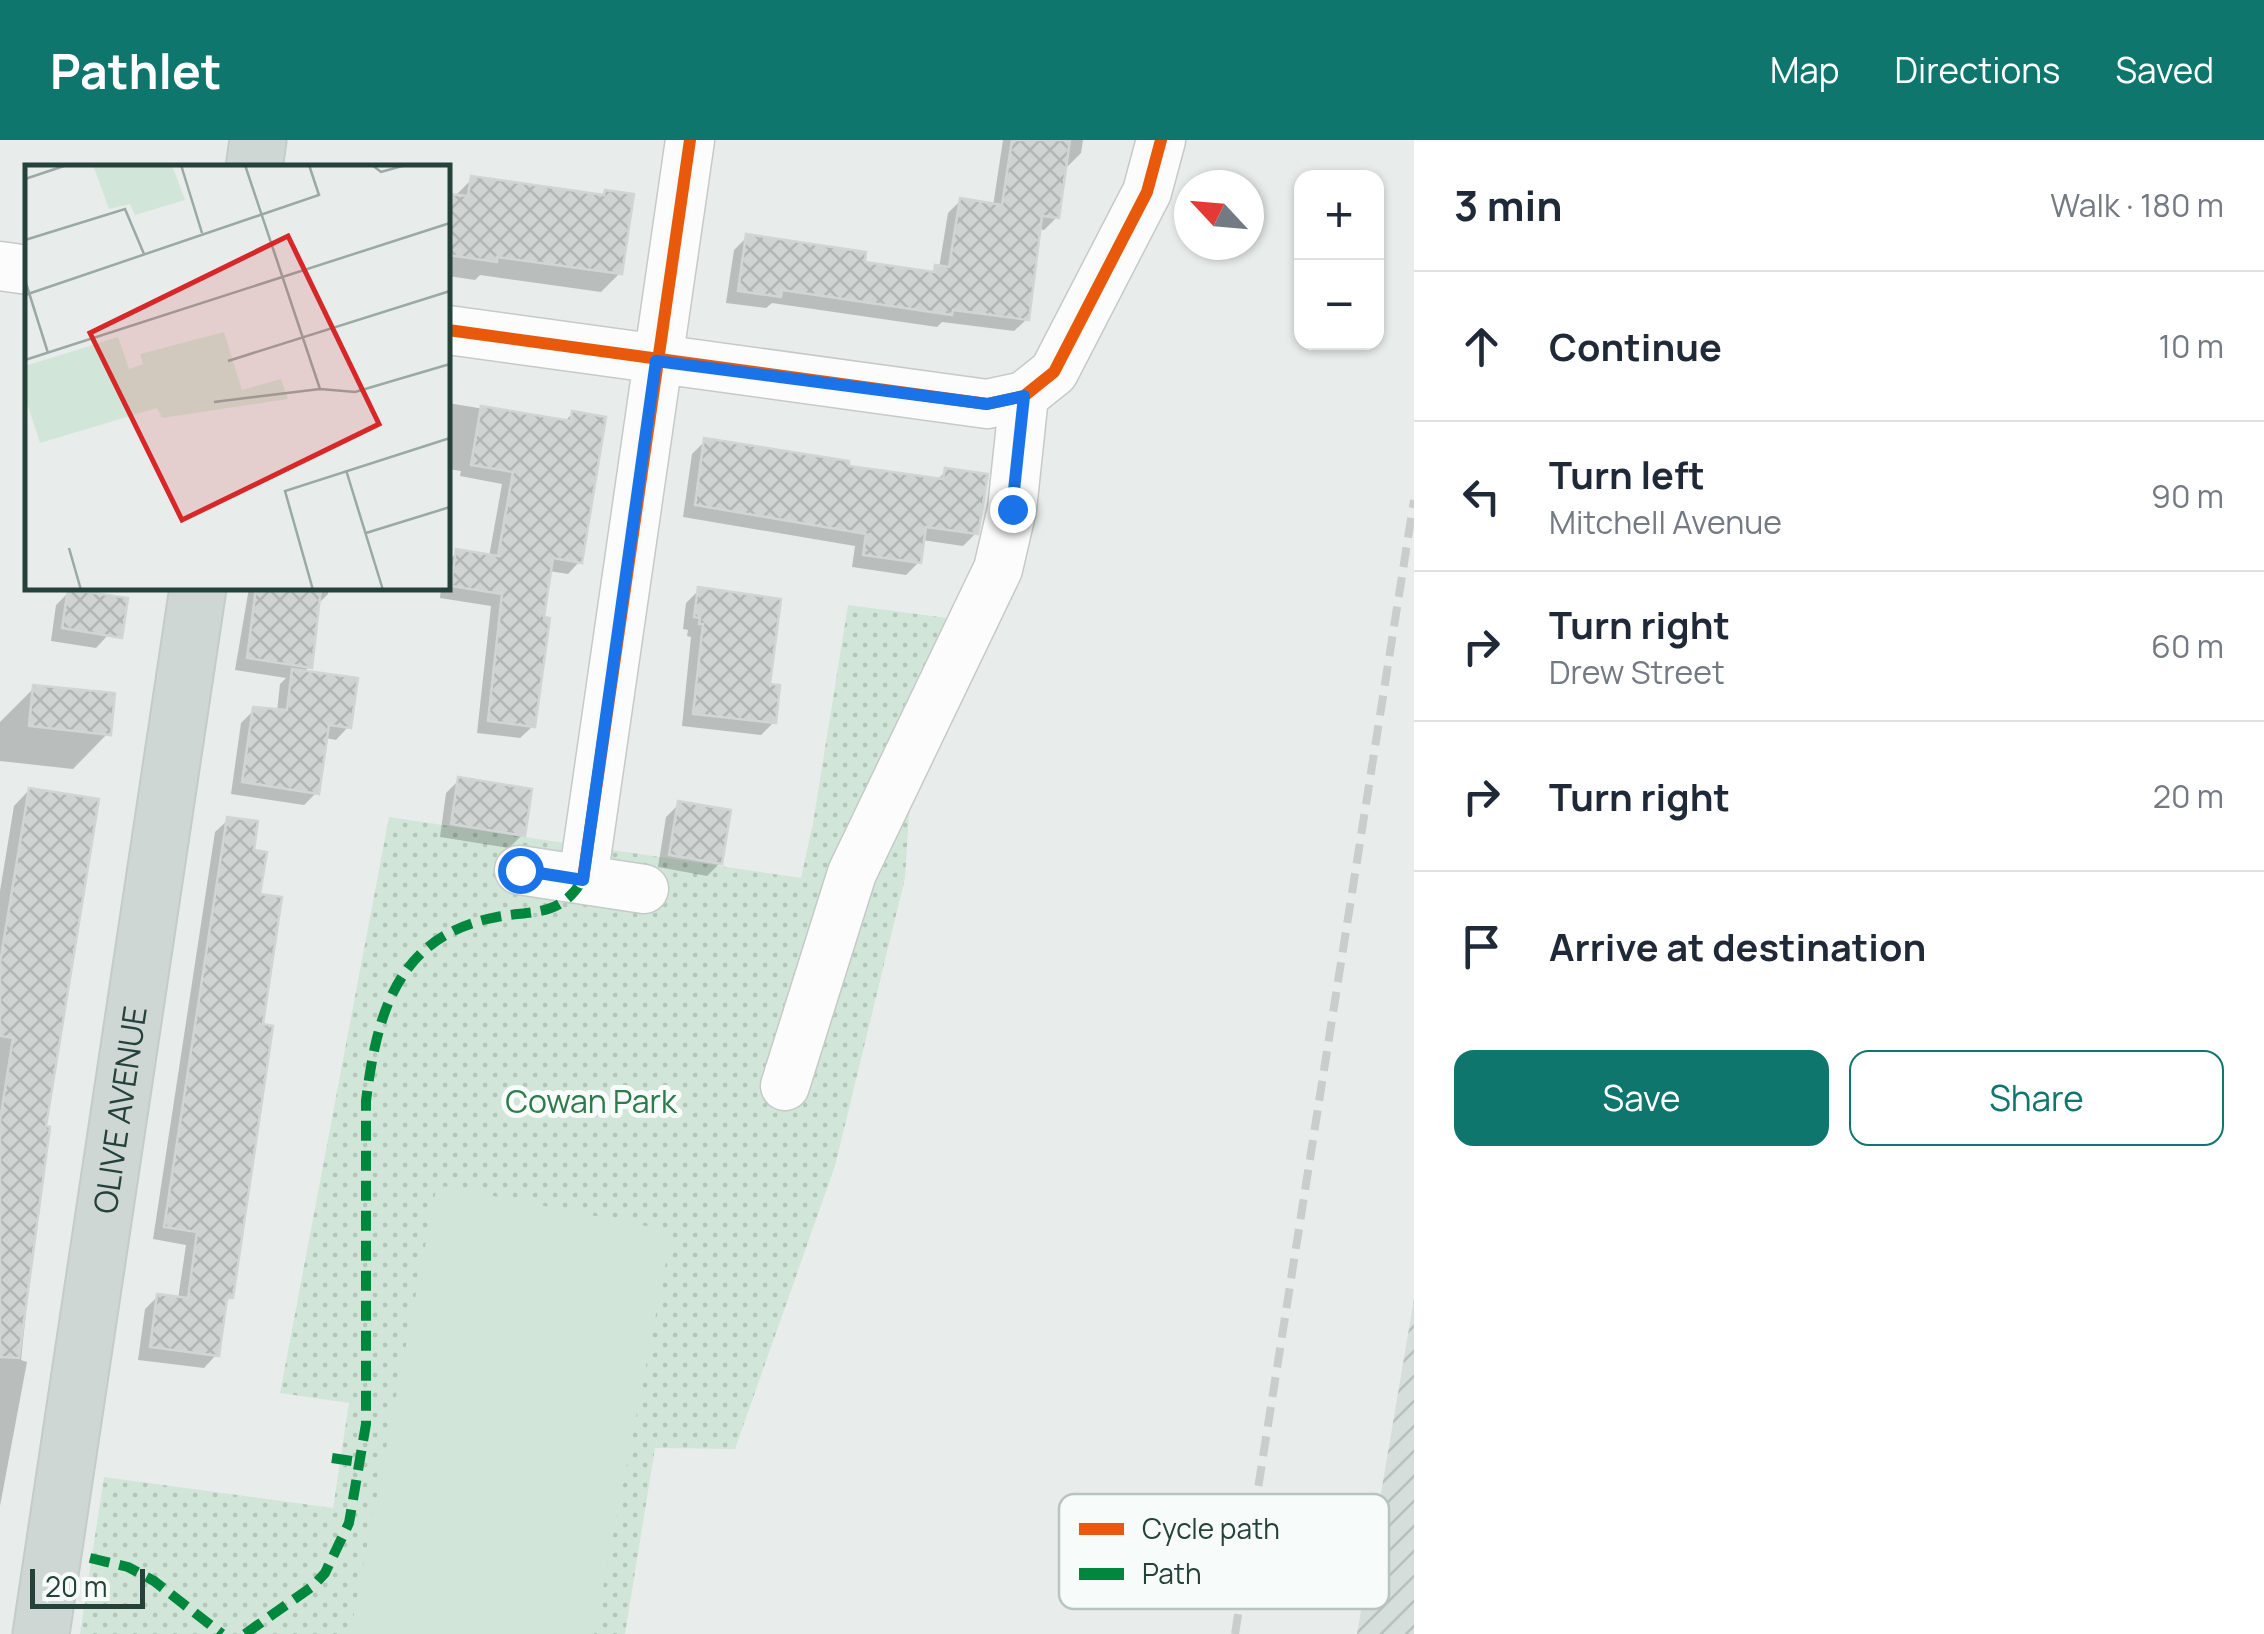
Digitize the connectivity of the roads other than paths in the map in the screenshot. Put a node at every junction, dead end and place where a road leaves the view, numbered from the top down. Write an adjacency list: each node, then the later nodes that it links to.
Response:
1 (258, 140): 4 (main road)
2 (690, 140): 8 (street)
3 (1160, 140): 9 (street)
4 (254, 165)
5 (0, 266): 6 (street)
6 (25, 270)
7 (450, 330): 8 (street)
8 (656, 361): 9 (street); 12 (street)
9 (1024, 396): 14 (street)
10 (198, 590): 15 (main road, OLIVE AVENUE)
11 (520, 870): 12 (street)
12 (583, 880): 13 (street)
13 (644, 888)
14 (785, 1086)
15 (40, 1634)

